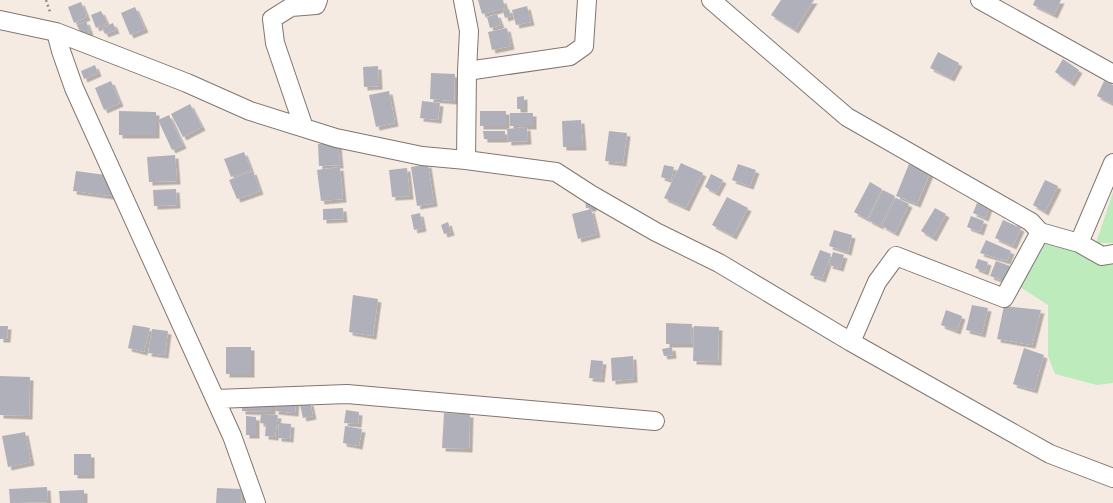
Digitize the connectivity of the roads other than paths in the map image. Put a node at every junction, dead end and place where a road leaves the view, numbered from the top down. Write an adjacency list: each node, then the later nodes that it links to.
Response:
1 (318, 0): 10 (street)
2 (463, 0): 8 (street)
3 (587, 0): 8 (street)
4 (980, 0): 9 (street)
5 (713, 1): 13 (street)
6 (0, 20): 7 (street)
7 (56, 32): 10 (street); 17 (street)
8 (467, 71): 11 (street)
9 (1113, 74)
10 (304, 128): 11 (street)
11 (466, 160): 16 (street)
12 (1113, 163): 14 (street)
13 (1040, 232): 14 (street); 16 (street)
14 (1079, 243): 15 (street)
15 (1113, 254)
16 (851, 342): 19 (street)
17 (216, 400): 18 (street); 20 (street)
18 (655, 421)
19 (1113, 478)
20 (256, 503)

